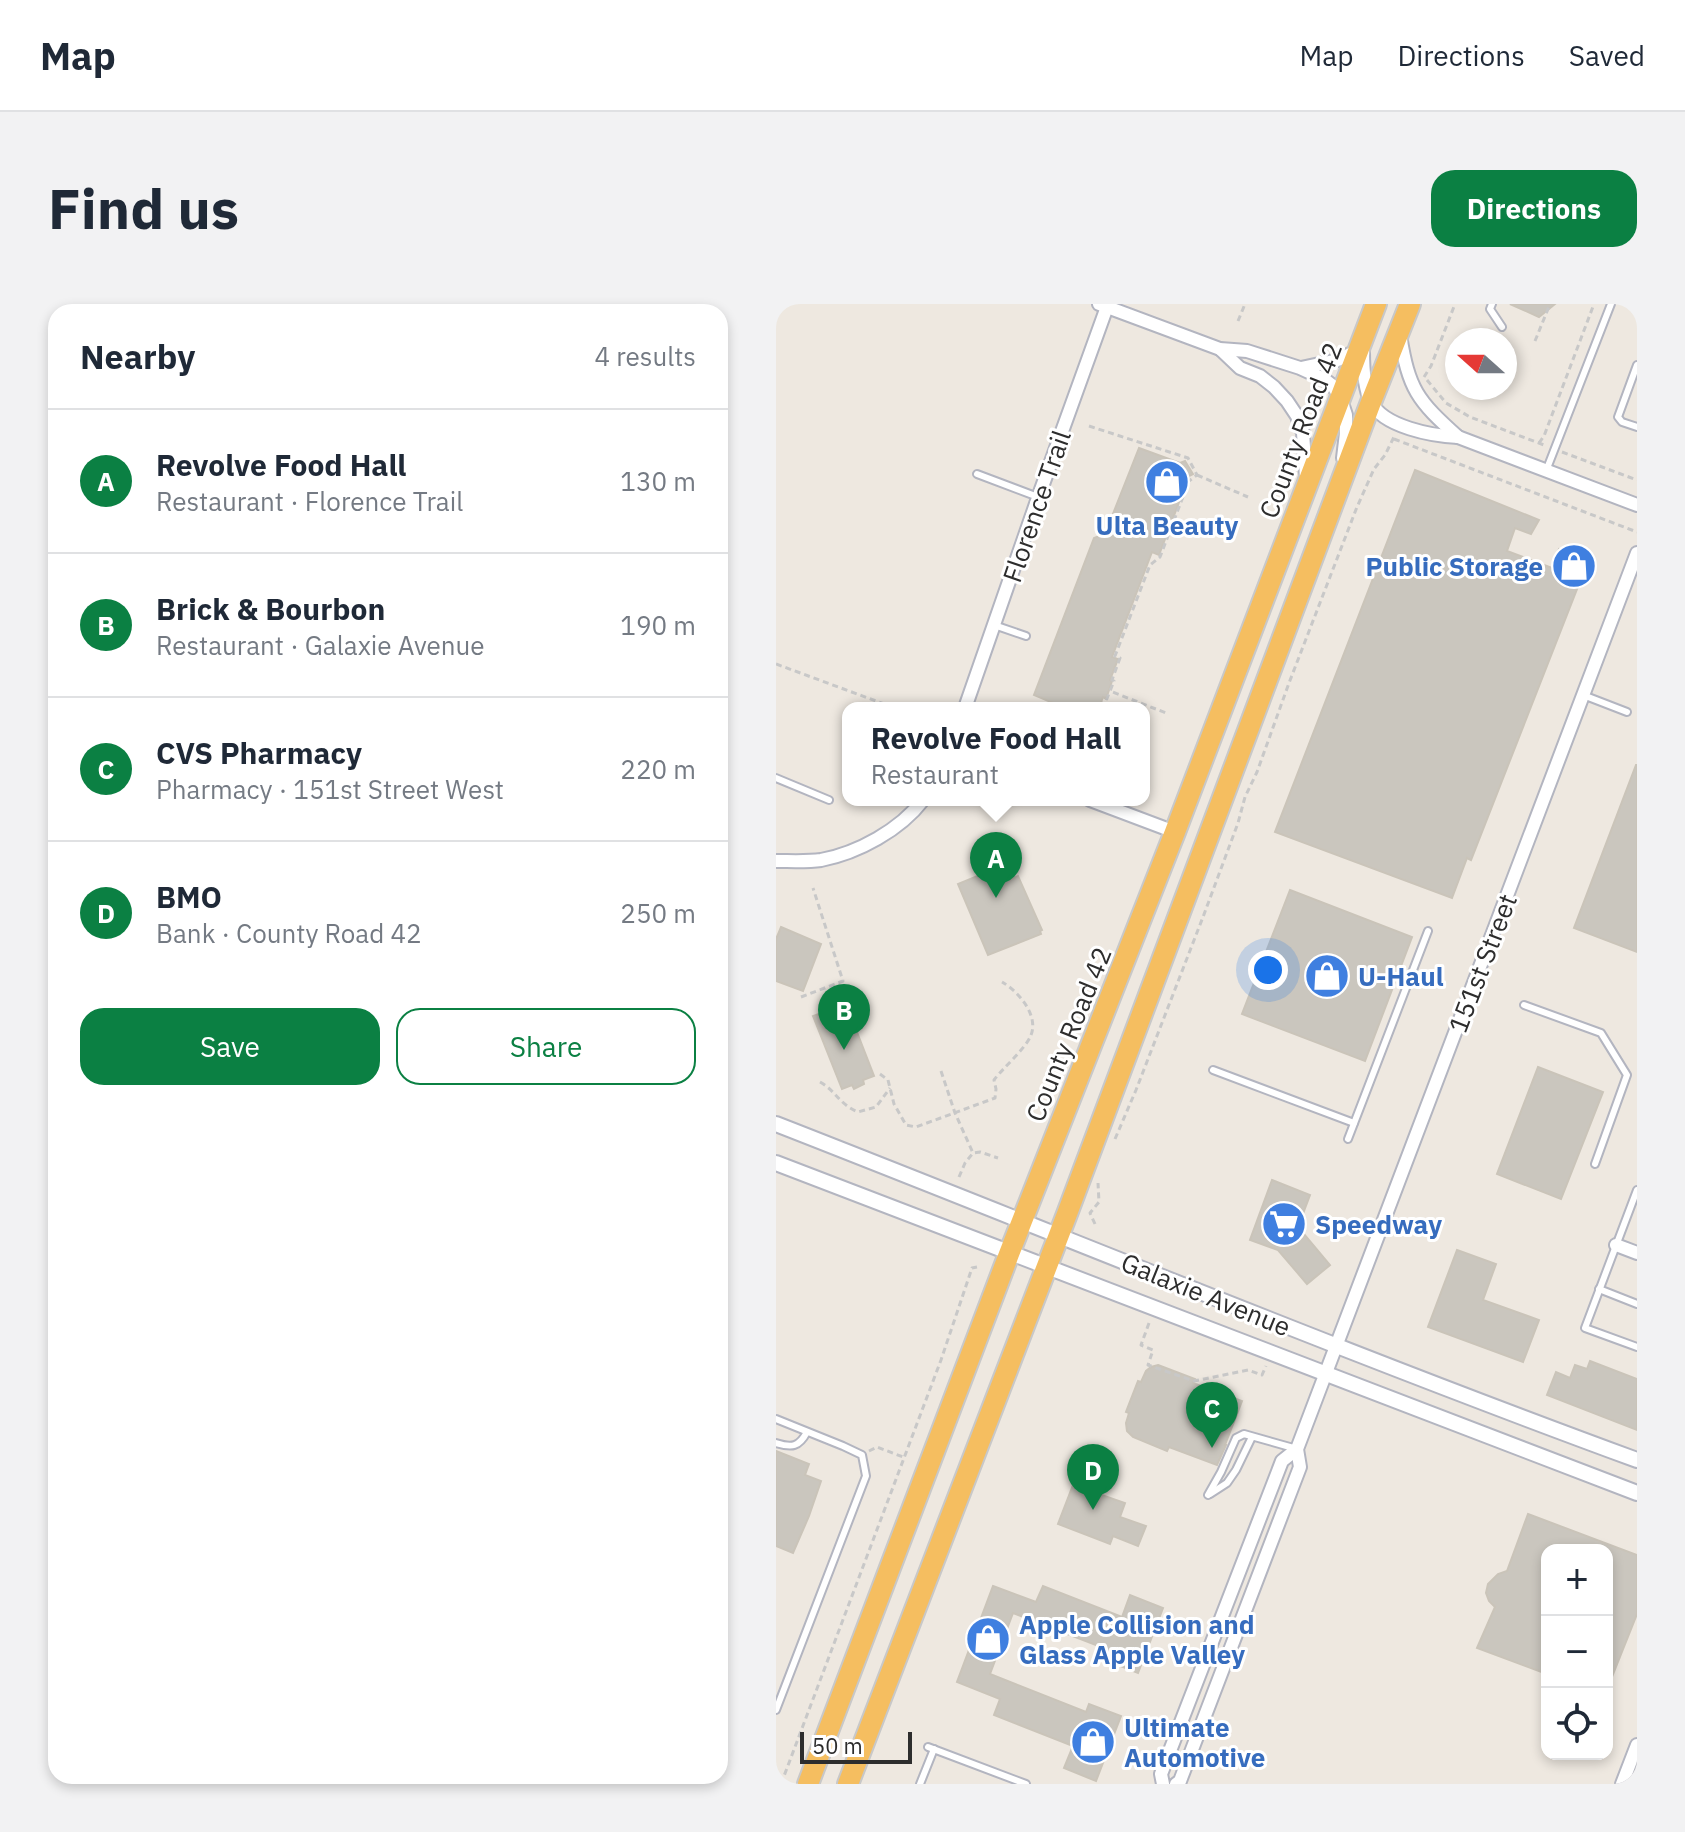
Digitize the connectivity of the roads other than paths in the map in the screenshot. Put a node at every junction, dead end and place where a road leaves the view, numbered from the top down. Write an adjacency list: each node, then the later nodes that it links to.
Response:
1 (1376, 304): 8 (highway, County Road 42)
2 (1410, 304): 7 (highway)
3 (1492, 304): 6 (lane)
4 (1611, 304): 18 (lane)
5 (1105, 305): 9 (street); 22 (street, Florence Trail)
6 (1502, 327)
7 (1400, 332): 13 (highway); 17 (street)
8 (1361, 344): 11 (street); 12 (highway, County Road 42); 13 (street)
9 (1220, 349): 11 (street); 20 (street)
10 (1637, 365): 15 (lane)
11 (1300, 368): 12 (street)
12 (1340, 397): 20 (highway, County Road 42); 21 (street)
13 (1371, 402): 14 (street); 16 (highway)
14 (1389, 420): 16 (street); 17 (street)
15 (1637, 427)
16 (1361, 428): 21 (highway)
17 (1458, 437): 18 (street)
18 (1546, 471): 23 (street)
19 (977, 474): 22 (lane)
20 (1306, 485): 34 (highway, County Road 42)
21 (1339, 488): 46 (highway)
22 (1038, 498): 25 (street, Florence Trail)
23 (1637, 505)
24 (1637, 553): 27 (street, 151st Street)
25 (994, 625): 26 (lane); 28 (street, Florence Trail)
26 (1026, 636)
27 (1583, 695): 29 (lane); 53 (street, 151st Street)
28 (967, 702)
29 (1627, 712)
30 (776, 778): 31 (lane)
31 (829, 800)
32 (917, 806): 35 (street)
33 (1106, 806): 34 (street)
34 (1175, 832): 45 (highway, County Road 42)
35 (776, 861)
36 (1428, 931): 39 (lane)
37 (1524, 1005): 43 (lane)
38 (1213, 1070): 39 (lane)
39 (1354, 1123): 41 (lane)
40 (776, 1124): 45 (street, Galaxie Avenue)
41 (1348, 1139)
42 (776, 1163): 49 (street, Galaxie Avenue)
43 (1595, 1164)
44 (1636, 1194): 47 (lane)
45 (1022, 1220): 46 (street, Galaxie Avenue); 49 (highway, County Road 42)
46 (1059, 1235): 50 (highway); 53 (street, Galaxie Avenue)
47 (1616, 1245): 48 (street); 51 (lane)
48 (1637, 1253)
49 (1009, 1254): 50 (street, Galaxie Avenue); 65 (highway, County Road 42)
50 (1047, 1267): 55 (street, Galaxie Avenue); 66 (highway)
51 (1599, 1289): 52 (lane); 54 (lane)
52 (1637, 1304)
53 (1337, 1346): 55 (street, 151st Street); 61 (street, Galaxie Avenue)
54 (1637, 1347)
55 (1327, 1373): 60 (street, 151st Street); 62 (street, Galaxie Avenue)
56 (776, 1419): 57 (lane)
57 (807, 1432): 59 (lane); 63 (lane)
58 (1252, 1437): 58 (lane); 60 (lane)
59 (776, 1443)
60 (1297, 1449): 69 (street); 70 (street)
61 (1637, 1460)
62 (1637, 1493)
63 (776, 1710)
64 (1637, 1745): 71 (street)
65 (808, 1784)
66 (848, 1784)
67 (920, 1784): 68 (lane)
68 (1026, 1784)
69 (1163, 1784)
70 (1176, 1784)
71 (1622, 1784)

